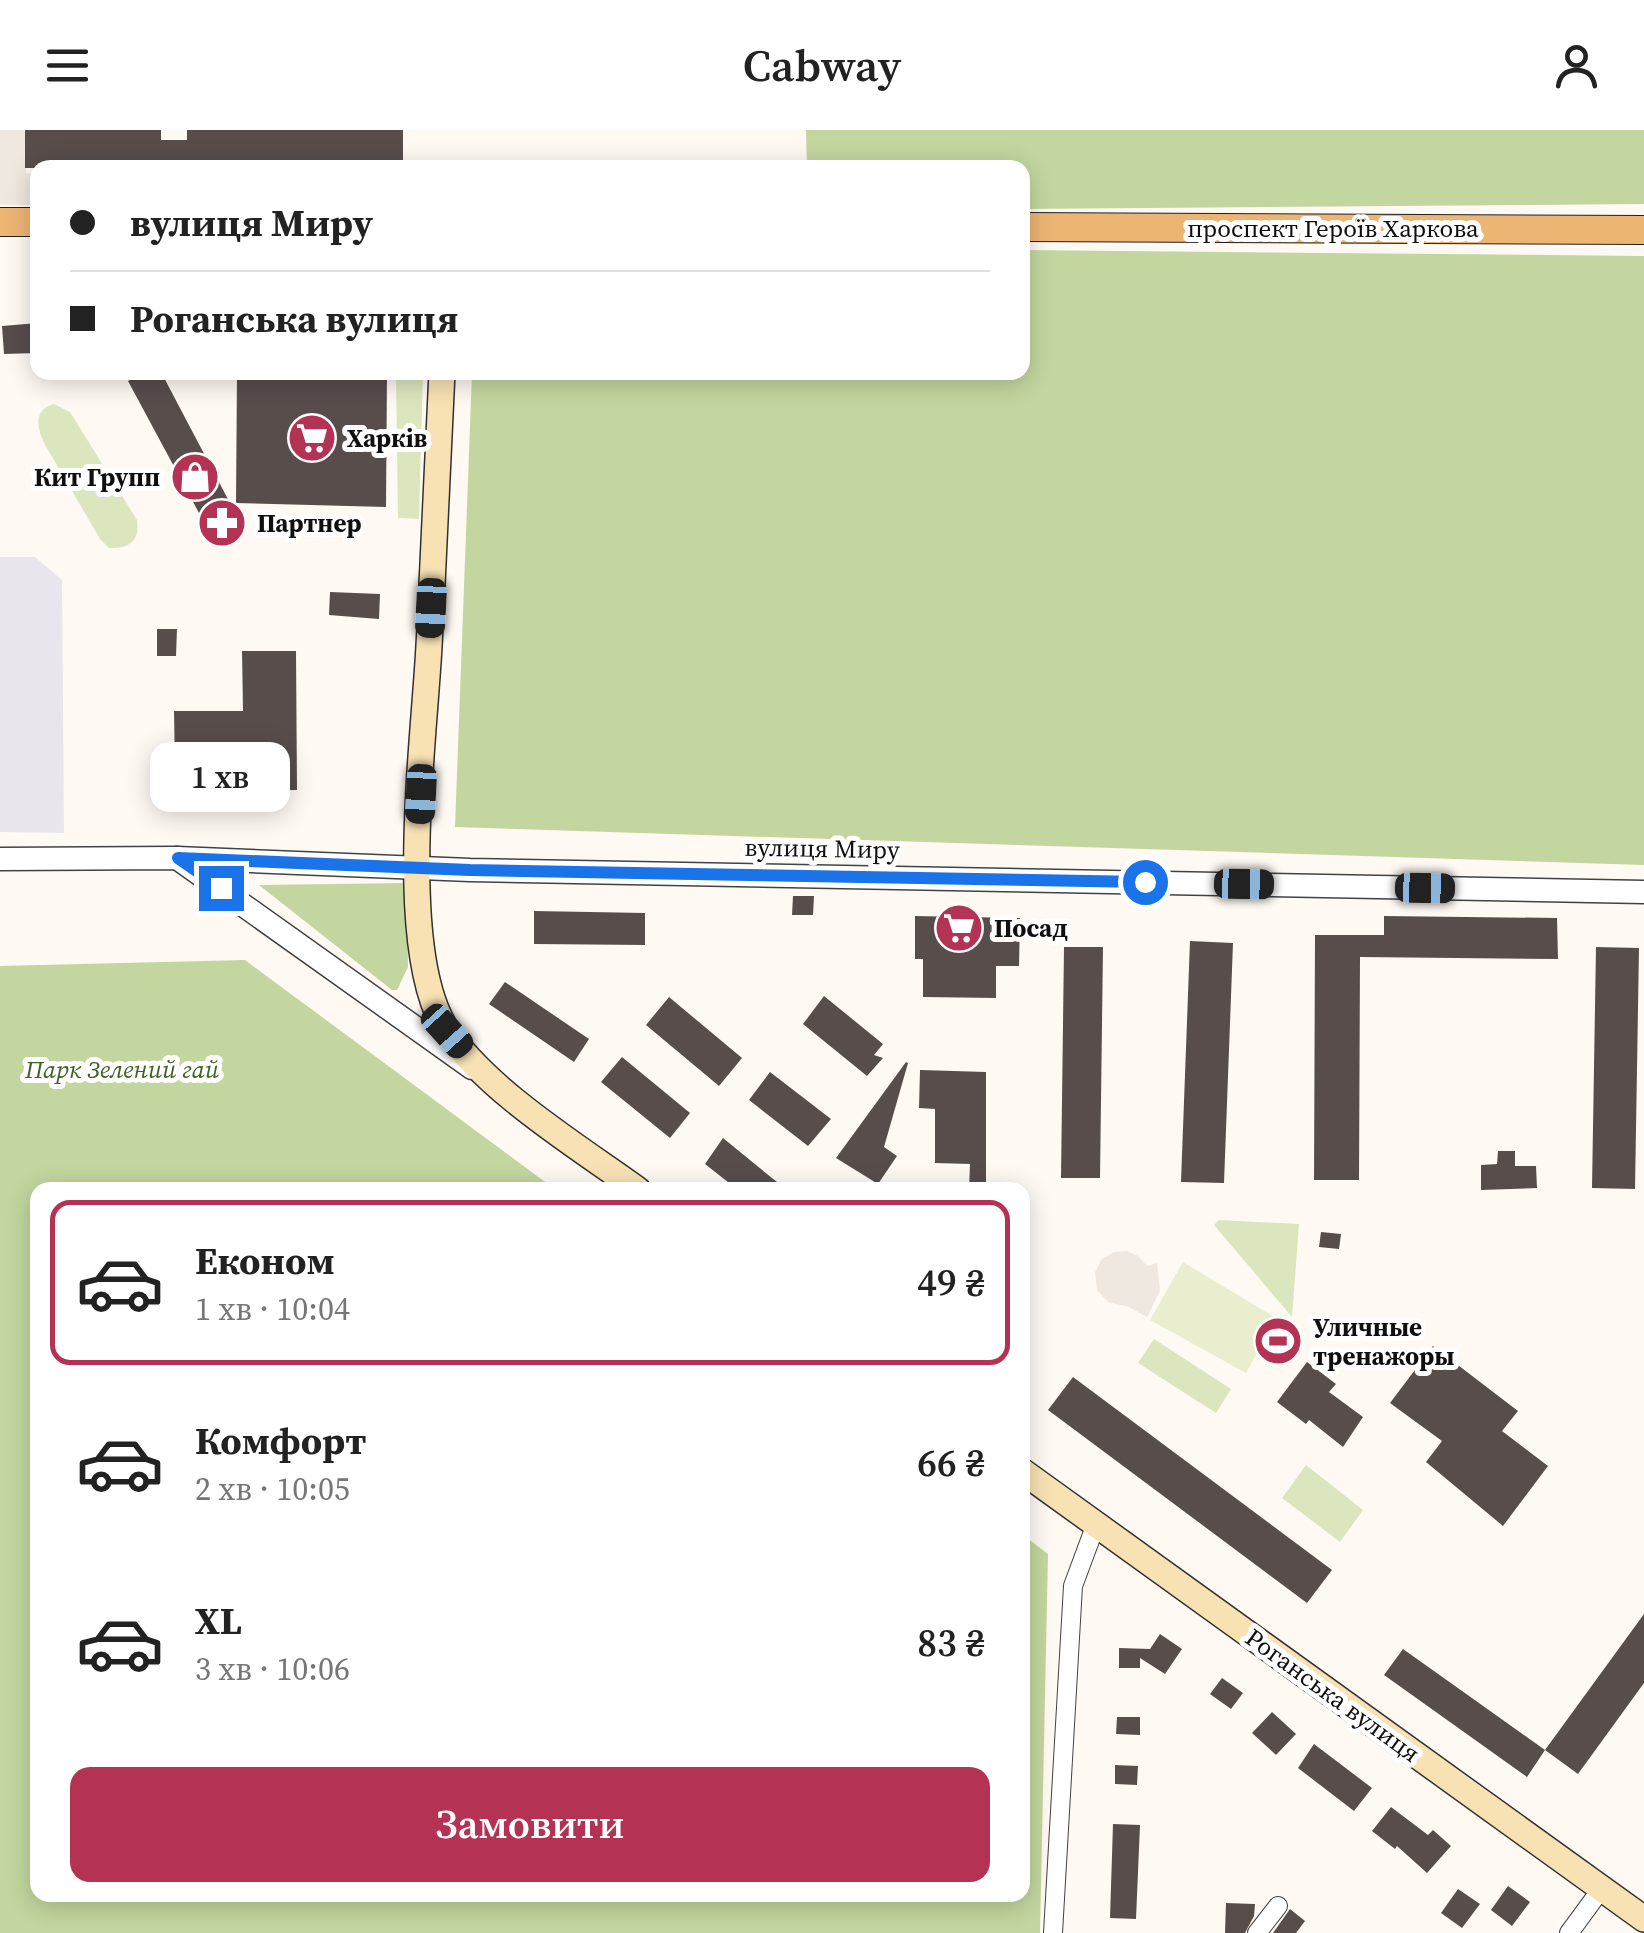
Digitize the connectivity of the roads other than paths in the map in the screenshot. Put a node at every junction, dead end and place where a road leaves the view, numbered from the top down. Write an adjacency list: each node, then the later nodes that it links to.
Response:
1 (0, 222): 2 (main road)
2 (30, 222)
3 (1030, 227): 4 (main road, проспект Героїв Харкова)
4 (1644, 230)
5 (442, 380): 8 (main road)
6 (178, 858): 7 (street, вулиця Миру); 8 (street, вулиця Миру); 10 (street)
7 (0, 859)
8 (417, 867): 9 (street, вулиця Миру); 10 (main road)
9 (1644, 892)
10 (496, 1086): 11 (main road)
11 (627, 1182)
12 (1030, 1477): 13 (main road, Роганська вулиця)
13 (1096, 1524): 14 (main road, Роганська вулиця); 17 (street)
14 (1602, 1888): 16 (main road, Роганська вулиця); 19 (street)
15 (1278, 1906): 18 (street)
16 (1644, 1919)
17 (1053, 1933)
18 (1257, 1933)
19 (1569, 1933)

